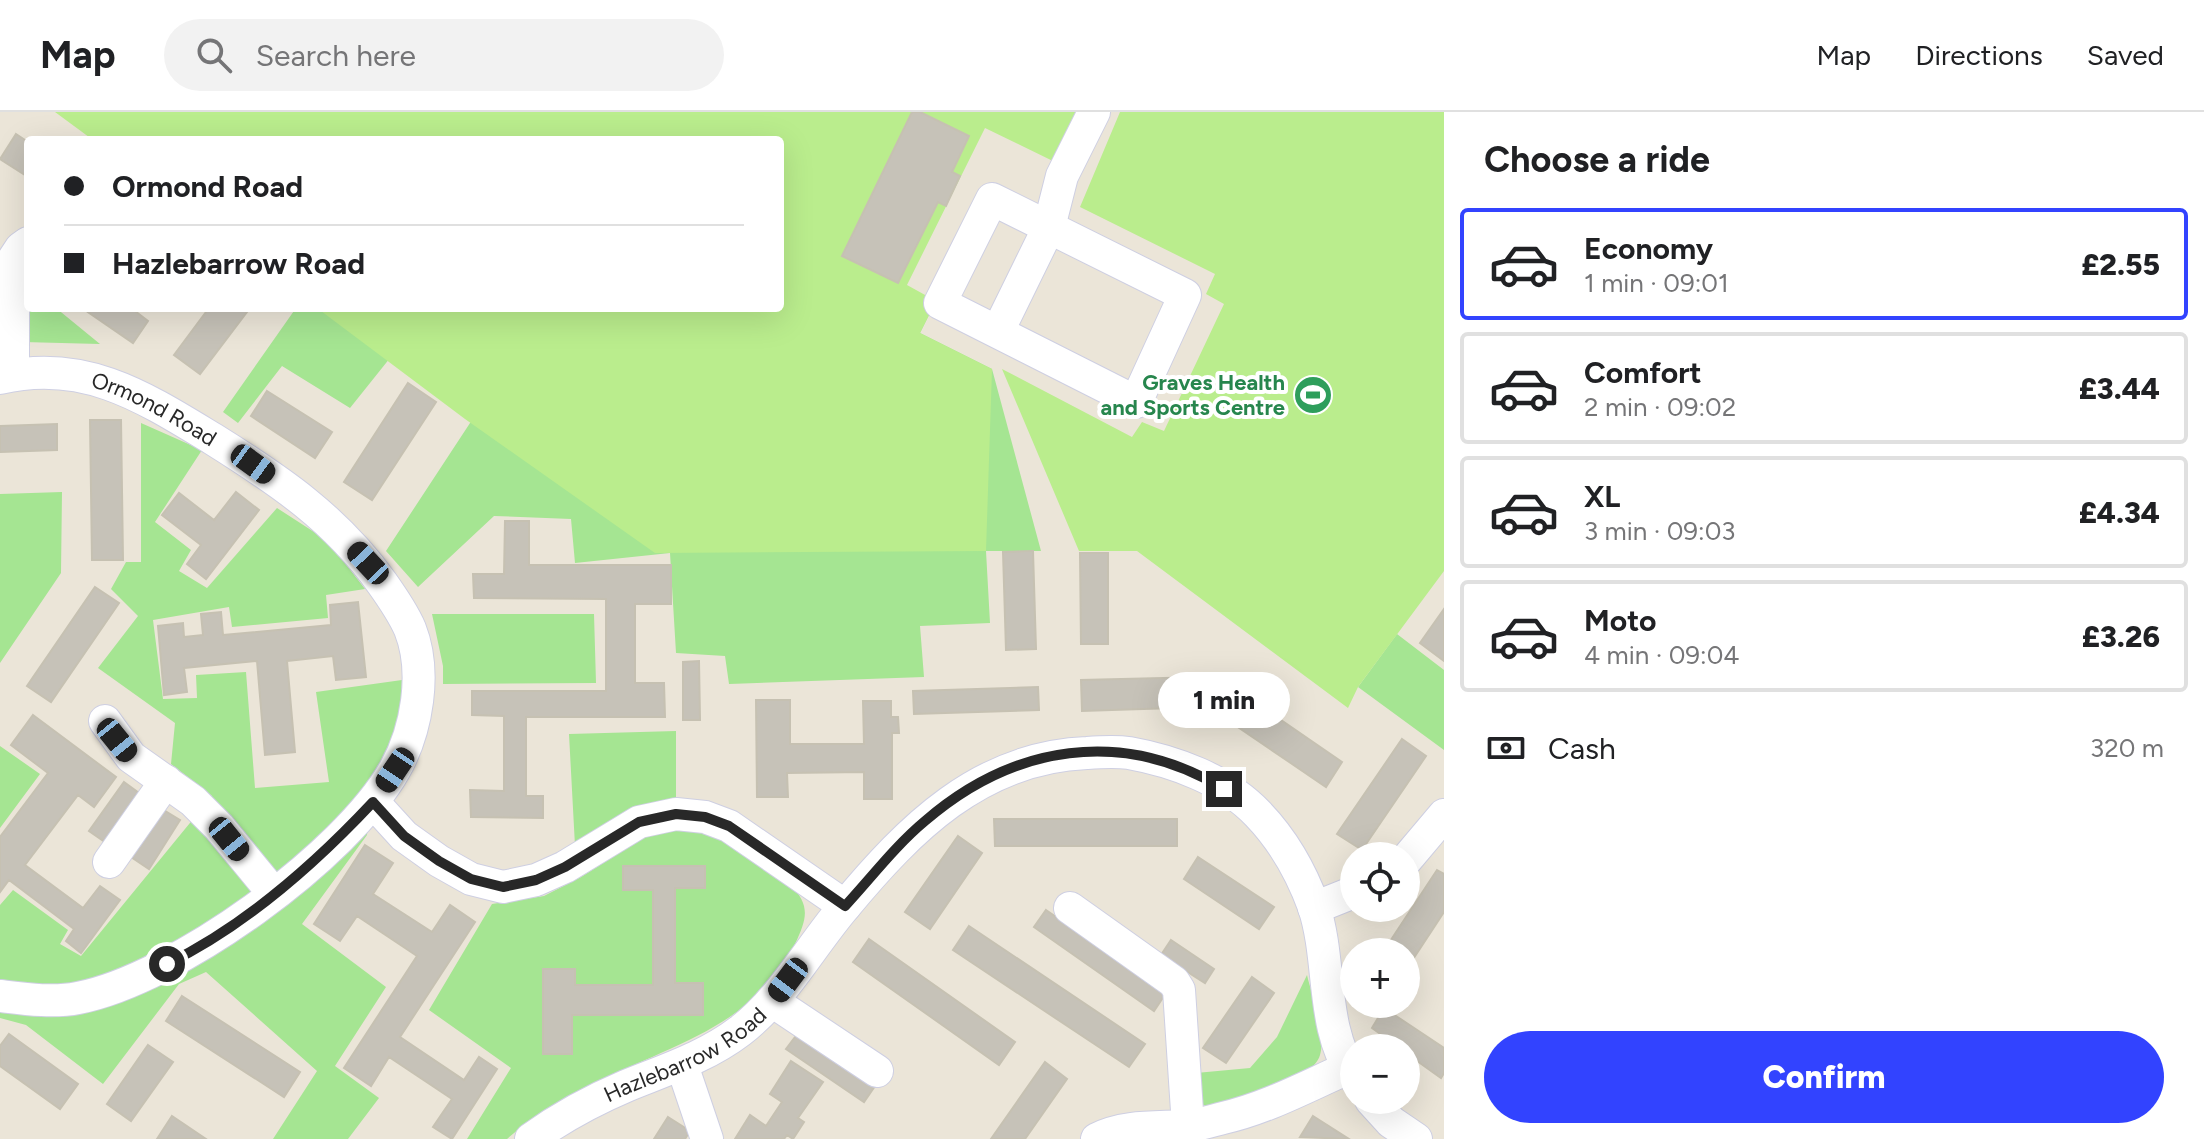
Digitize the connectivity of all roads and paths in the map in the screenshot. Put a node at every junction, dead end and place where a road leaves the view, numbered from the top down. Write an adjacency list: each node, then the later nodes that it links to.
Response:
1 (1094, 112): 2 (street)
2 (1049, 227): 4 (street); 4 (street); 4 (street)
3 (24, 248): 5 (street, Ormond Road)
4 (998, 331)
5 (7, 377): 8 (street, Ormond Road)
6 (105, 721): 7 (street)
7 (166, 781): 11 (street); 12 (street)
8 (373, 802): 12 (street, Ormond Road); 14 (street)
9 (1444, 815): 10 (street)
10 (1420, 843)
11 (109, 862)
12 (274, 894): 17 (street, Ormond Road)
13 (1340, 898): 16 (street)
14 (845, 906): 16 (street, Hazlebarrow Road); 18 (street, Hazlebarrow Road)
15 (1070, 908): 24 (street)
16 (1314, 908): 19 (street, Hazlebarrow Road)
17 (0, 996)
18 (772, 1001): 20 (street, Hazlebarrow Road); 21 (street)
19 (1340, 1045)
20 (682, 1065): 25 (street, Hazlebarrow Road); 26 (street)
21 (877, 1071)
22 (1340, 1076): 24 (street)
23 (1384, 1114): 28 (street)
24 (1188, 1126): 27 (street)
25 (531, 1139)
26 (707, 1139)
27 (1097, 1139)
28 (1416, 1139)

